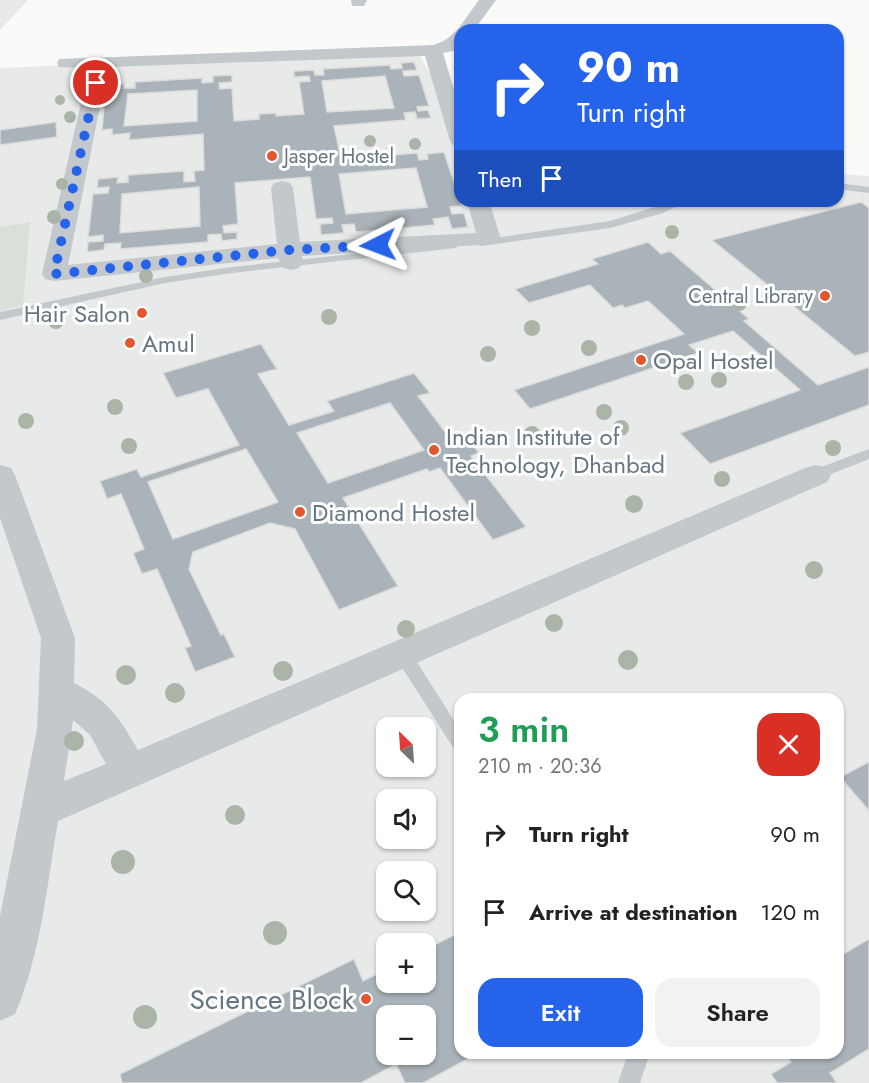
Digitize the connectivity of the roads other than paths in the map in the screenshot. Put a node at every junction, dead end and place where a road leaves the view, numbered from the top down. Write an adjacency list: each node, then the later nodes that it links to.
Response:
1 (488, 0): 2 (street)
2 (470, 24)
3 (454, 43): 4 (street)
4 (434, 50): 5 (street); 7 (street)
5 (100, 62): 6 (street); 13 (street)
6 (66, 63)
7 (454, 120)
8 (844, 187): 10 (lane)
9 (282, 188): 13 (street)
10 (869, 190)
11 (480, 207): 13 (street)
12 (665, 207): 13 (lane)
13 (290, 256): 14 (lane)
14 (0, 316)
15 (869, 454): 17 (lane)
16 (0, 475): 19 (street)
17 (816, 475): 18 (street)
18 (402, 653): 20 (lane); 21 (street)
19 (56, 690): 21 (street); 22 (street)
20 (454, 735)
21 (130, 771): 22 (street)
22 (40, 810): 23 (street)
23 (0, 999)
24 (637, 1059): 25 (lane)
25 (629, 1083)

